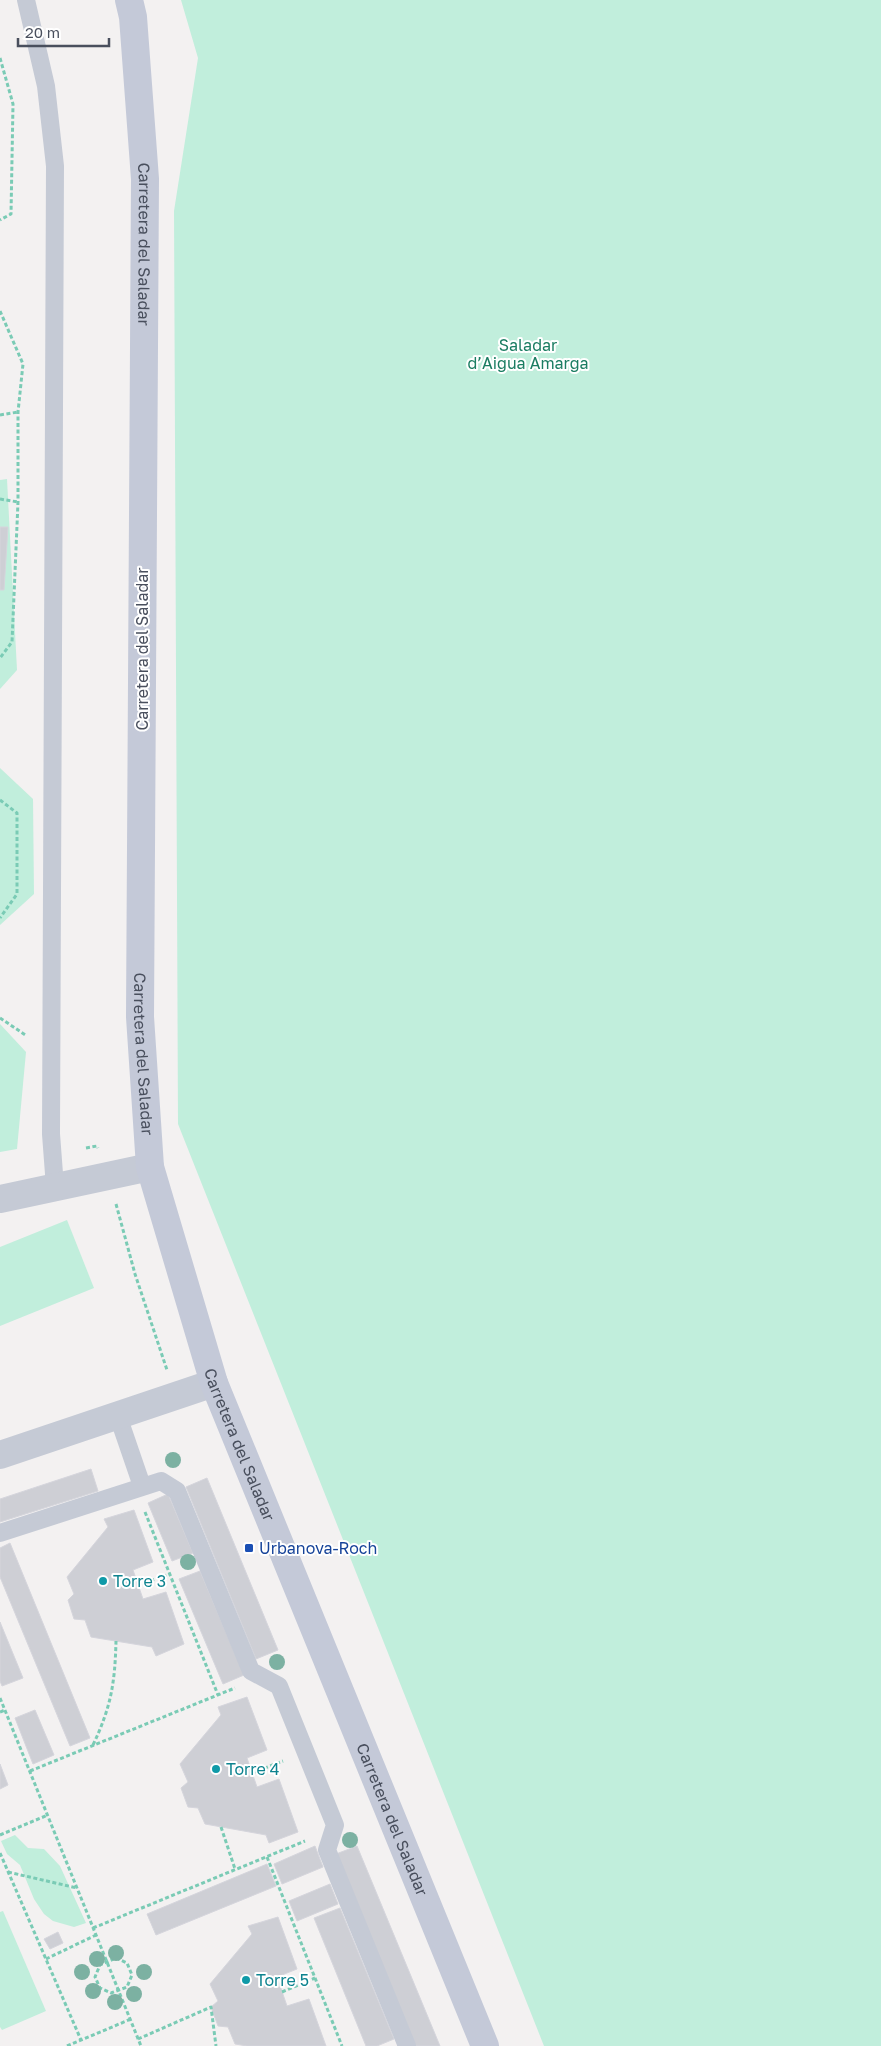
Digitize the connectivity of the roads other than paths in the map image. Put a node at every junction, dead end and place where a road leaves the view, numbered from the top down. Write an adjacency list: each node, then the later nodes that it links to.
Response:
1 (26, 0): 4 (lane)
2 (129, 0): 3 (street, Carretera del Saladar)
3 (150, 1166): 4 (street); 6 (street, Carretera del Saladar)
4 (54, 1187): 5 (street)
5 (0, 1199)
6 (214, 1383): 7 (street); 12 (street, Carretera del Saladar)
7 (118, 1416): 8 (street); 9 (lane)
8 (0, 1455)
9 (139, 1487): 10 (lane); 11 (lane)
10 (0, 1533)
11 (407, 2046)
12 (485, 2046)

